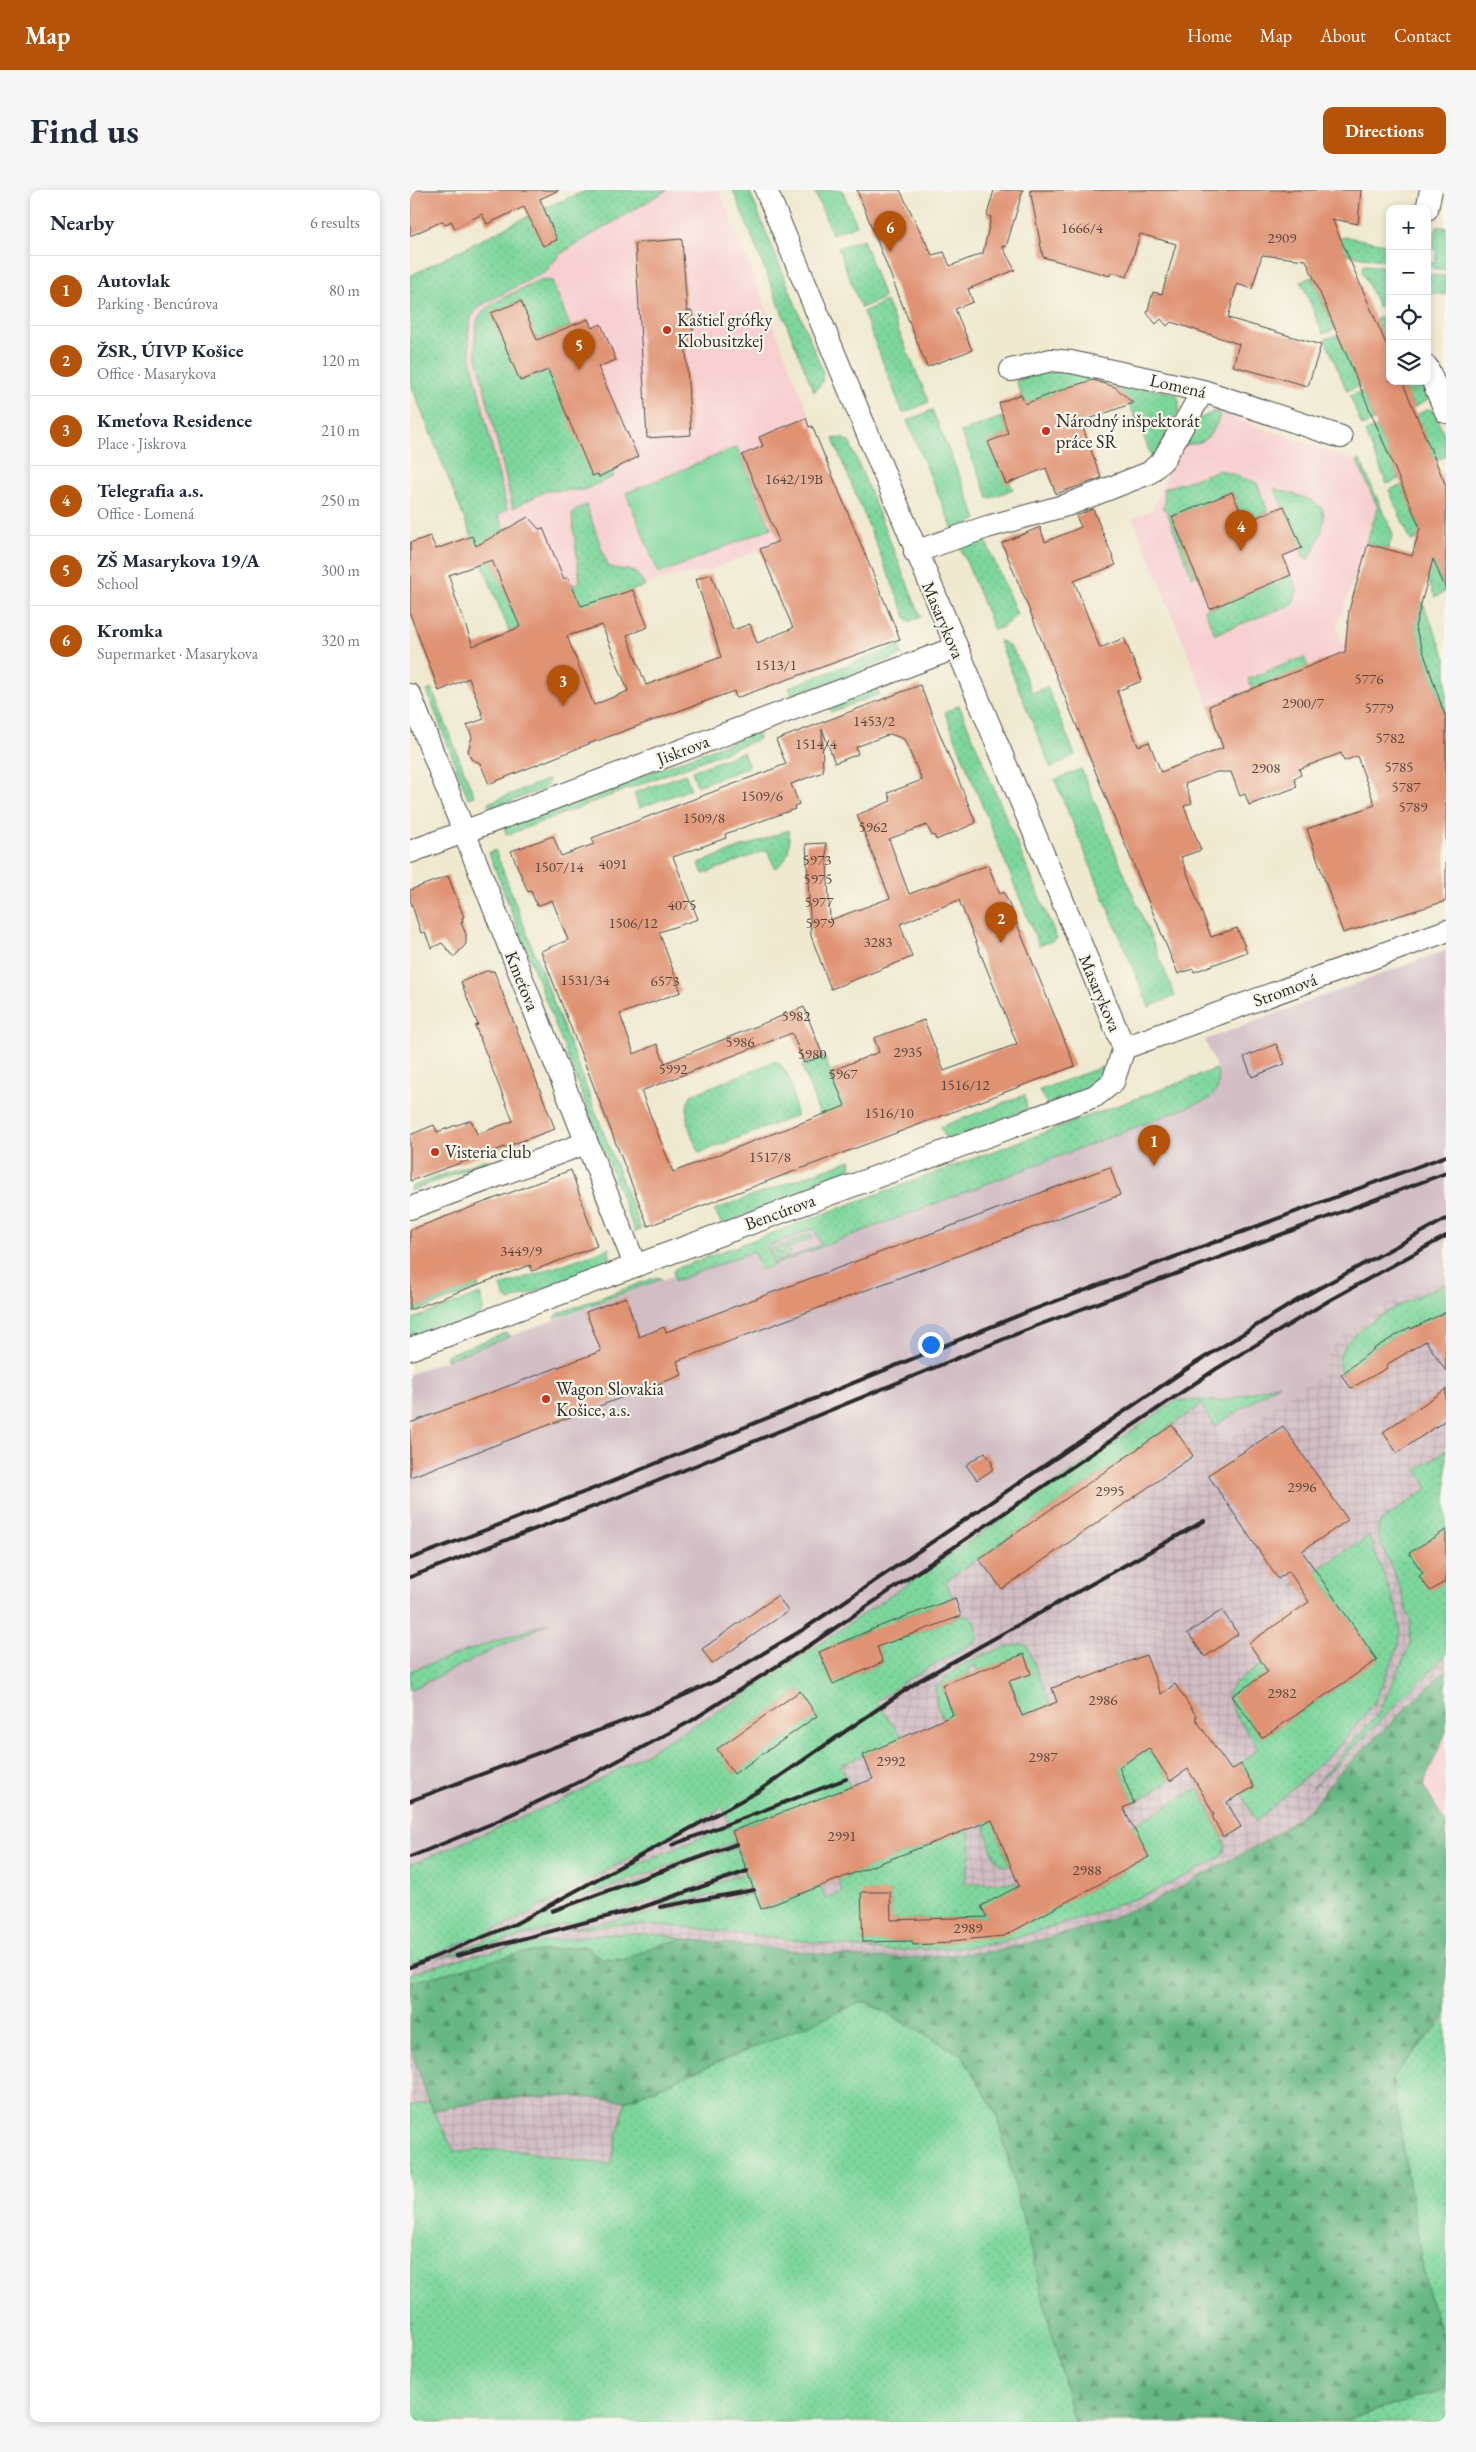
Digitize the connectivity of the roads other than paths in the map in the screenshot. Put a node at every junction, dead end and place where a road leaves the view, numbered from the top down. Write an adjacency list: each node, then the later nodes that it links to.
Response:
1 (766, 190): 9 (street, Masarykova)
2 (1431, 190): 3 (street)
3 (1428, 205)
4 (1011, 370): 6 (street, Lomená)
5 (1431, 376): 7 (street)
6 (1203, 391): 8 (street, Lomená); 9 (street)
7 (1446, 412)
8 (1341, 436)
9 (915, 552): 10 (street, Masarykova)
10 (955, 648): 12 (street, Jiskrova); 15 (street, Masarykova)
11 (410, 695): 12 (street, Kmeťova)
12 (464, 832): 13 (street, Jiskrova); 16 (street, Kmeťova)
13 (410, 852)
14 (1446, 931): 15 (street, Stromová)
15 (1124, 1048): 18 (street, Bencúrova)
16 (586, 1143): 17 (street); 18 (street, Kmeťova)
17 (410, 1208)
18 (635, 1265): 19 (street, Bencúrova)
19 (410, 1349)

